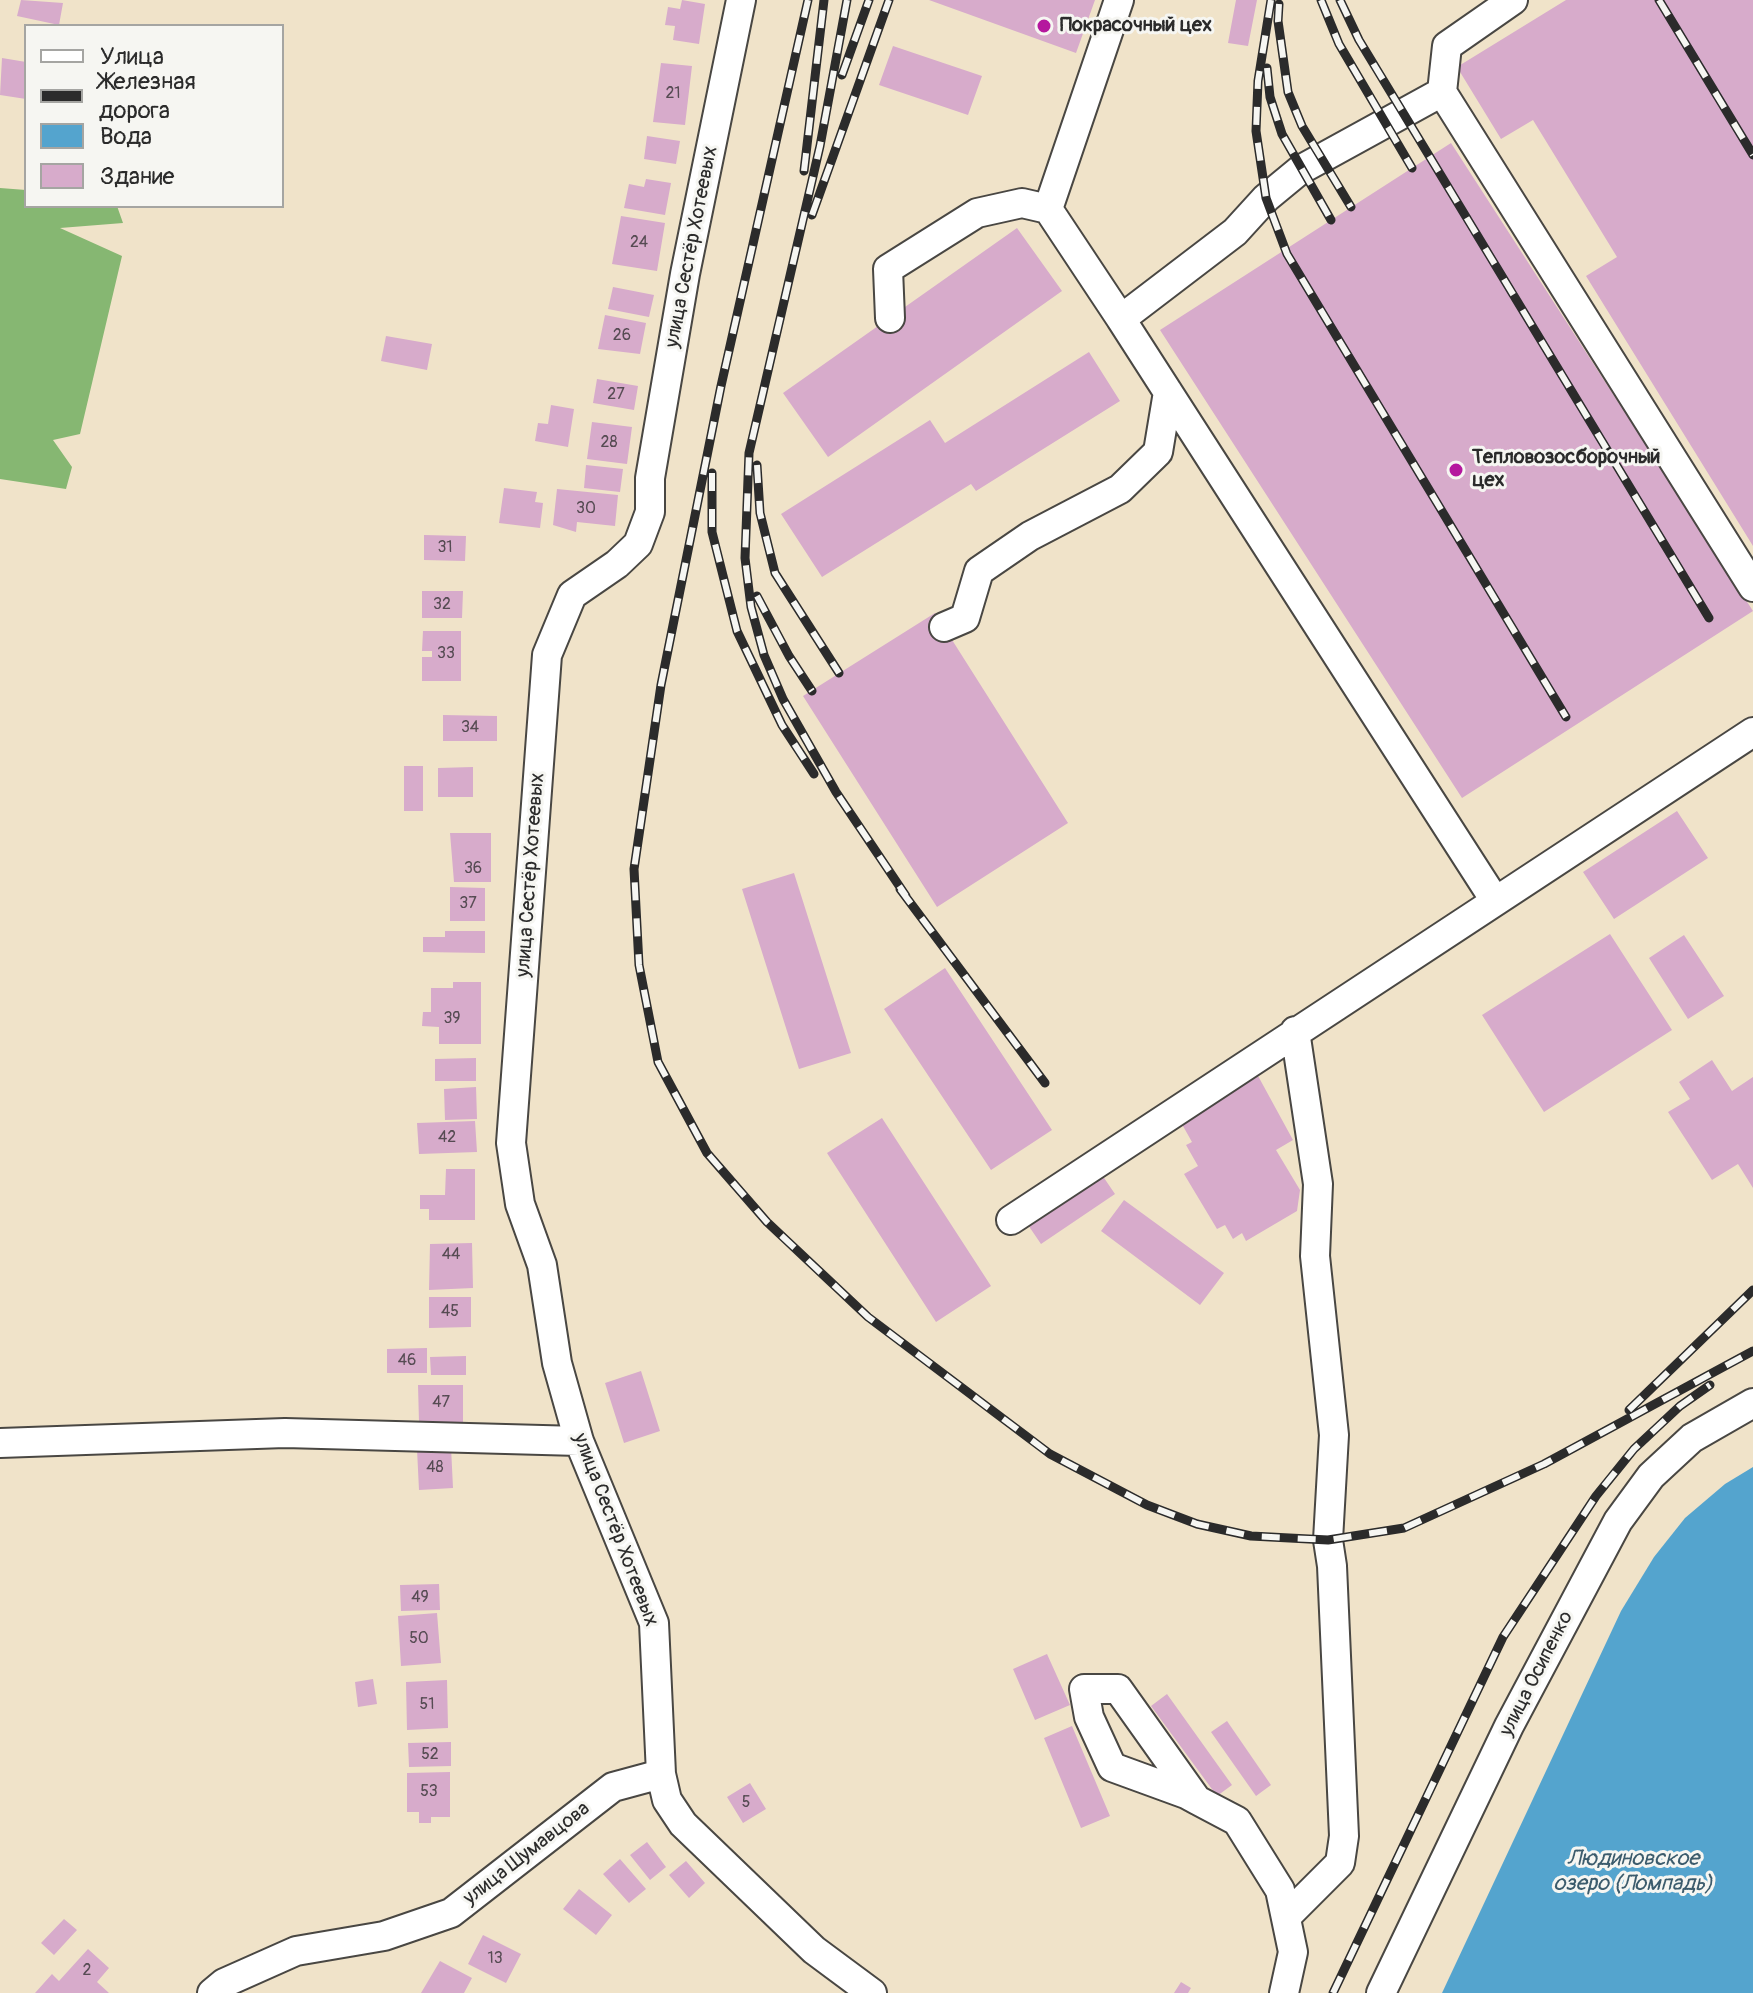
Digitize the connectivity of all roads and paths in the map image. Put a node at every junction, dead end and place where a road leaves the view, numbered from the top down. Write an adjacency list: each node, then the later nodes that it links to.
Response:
1 (741, 0): 16 (street, улица Сестёр Хотеевых)
2 (1119, 0): 5 (street)
3 (1513, 0): 4 (street)
4 (1442, 92): 7 (street); 9 (street)
5 (1048, 209): 6 (street); 7 (street)
6 (890, 318)
7 (1121, 319): 8 (street)
8 (1168, 392): 10 (street); 12 (street)
9 (1753, 587)
10 (944, 627)
11 (1753, 732): 12 (street)
12 (1494, 899): 13 (street)
13 (1295, 1031): 14 (street); 20 (street)
14 (1011, 1220)
15 (1753, 1403): 24 (street, улица Осипенко)
16 (579, 1441): 17 (street); 18 (street, улица Сестёр Хотеевых)
17 (0, 1443)
18 (661, 1774): 21 (street, улица Шумавцова); 22 (street, улица Сестёр Хотеевых)
19 (1197, 1800): 20 (street)
20 (1286, 1917): 23 (street)
21 (212, 1993)
22 (872, 1993)
23 (1284, 1993)
24 (1381, 1993)

